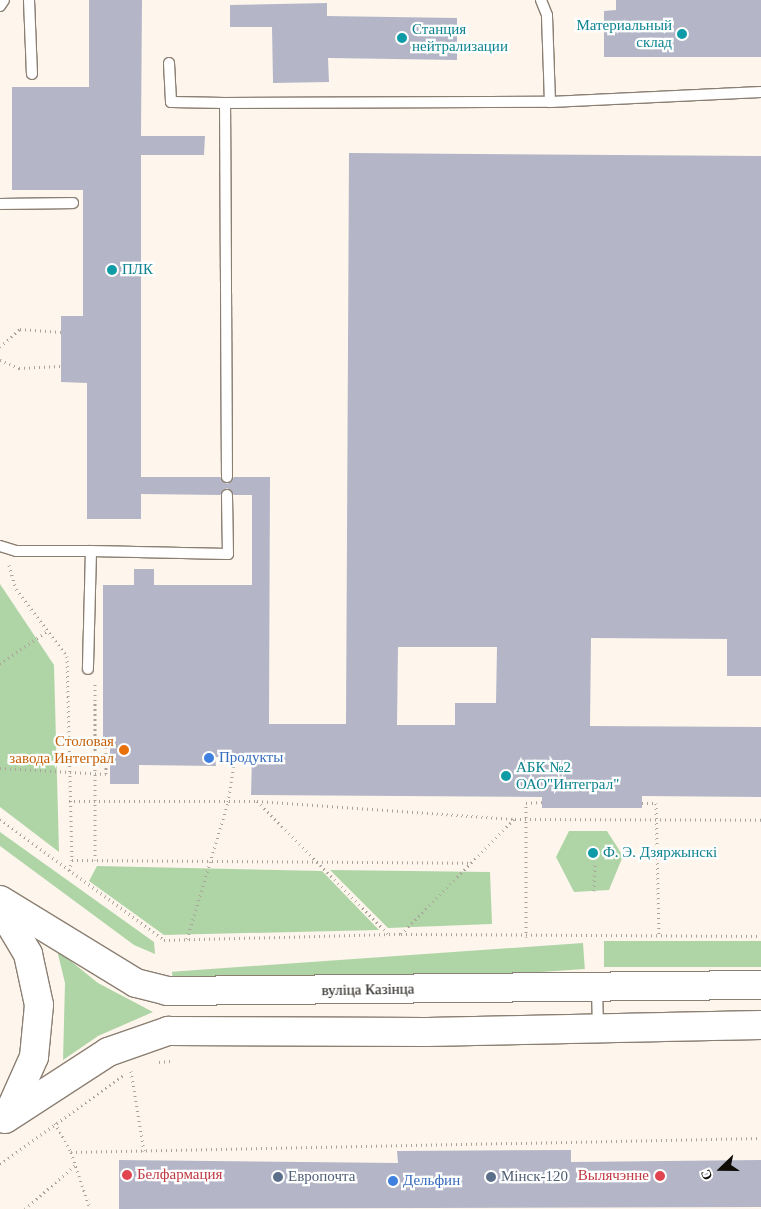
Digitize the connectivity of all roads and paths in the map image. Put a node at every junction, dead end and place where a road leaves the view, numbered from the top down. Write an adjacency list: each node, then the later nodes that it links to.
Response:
1 (4, 0): 4 (lane)
2 (29, 0): 6 (lane)
3 (541, 0): 8 (lane)
4 (0, 6)
5 (170, 63): 9 (lane)
6 (32, 74)
7 (761, 92): 8 (lane)
8 (550, 102): 9 (lane)
9 (225, 103): 16 (lane)
10 (73, 203): 11 (lane)
11 (0, 204)
12 (62, 332): 13 (path)
13 (0, 347)
14 (0, 360): 15 (path)
15 (61, 366)
16 (226, 477)
17 (227, 495): 19 (lane)
18 (2, 547): 19 (lane); 20 (path)
19 (91, 551): 23 (lane)
20 (47, 630): 21 (path); 22 (path)
21 (66, 656): 23 (path); 27 (path)
22 (0, 664)
23 (88, 669): 28 (path)
24 (122, 745): 28 (path)
25 (216, 761): 32 (path)
26 (0, 768): 27 (path)
27 (67, 772): 28 (path); 29 (path)
28 (97, 774): 30 (path)
29 (69, 801): 30 (path); 41 (path)
30 (96, 801): 32 (path); 42 (path)
31 (257, 801): 32 (path); 36 (path); 45 (path)
32 (228, 802): 40 (path)
33 (542, 802): 37 (path)
34 (642, 803): 38 (path)
35 (0, 819): 46 (path)
36 (515, 819): 37 (path); 43 (path)
37 (526, 819): 38 (path); 53 (path)
38 (656, 820): 39 (path); 54 (path)
39 (761, 820)
40 (214, 859): 42 (path); 45 (path); 55 (path)
41 (72, 860): 42 (path); 46 (path)
42 (95, 860)
43 (471, 863): 45 (path); 51 (path)
44 (595, 863): 47 (path)
45 (320, 864): 50 (path)
46 (69, 870): 55 (path)
47 (594, 891)
48 (0, 900): 57 (main road, вуліца Казінца)
49 (0, 907): 64 (main road)
50 (388, 934): 51 (path); 55 (path)
51 (401, 934): 53 (path)
52 (761, 936): 54 (path)
53 (526, 937): 54 (path)
54 (658, 937)
55 (187, 939)
56 (761, 984): 57 (main road, вуліца Казінца)
57 (597, 987): 59 (lane)
58 (761, 1025): 59 (main road)
59 (598, 1030): 64 (main road)
60 (171, 1061): 61 (path)
61 (151, 1063)
62 (138, 1068): 63 (path)
63 (131, 1070): 65 (path); 67 (path)
64 (2, 1122)
65 (55, 1123): 68 (path); 69 (path)
66 (761, 1138): 67 (path)
67 (144, 1151): 68 (path)
68 (71, 1152): 70 (path)
69 (0, 1164)
70 (75, 1165): 71 (path); 72 (path)
71 (25, 1209)
72 (90, 1209)

